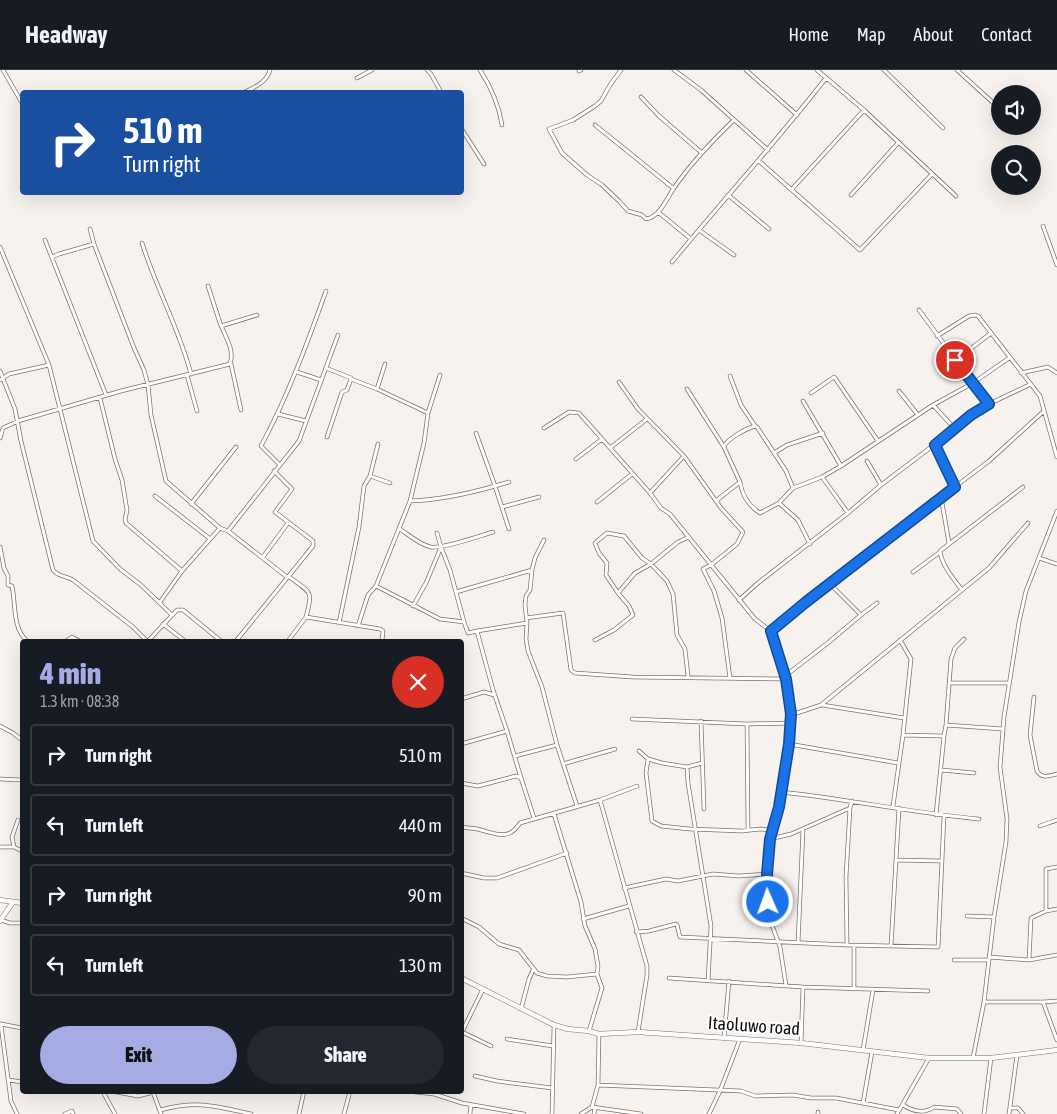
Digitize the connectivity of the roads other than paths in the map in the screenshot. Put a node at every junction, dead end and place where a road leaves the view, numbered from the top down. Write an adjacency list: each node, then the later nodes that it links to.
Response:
1 (3, 70): 19 (street)
2 (270, 70): 16 (street)
3 (372, 70): 14 (street)
4 (427, 70): 13 (street)
5 (437, 70): 13 (street)
6 (480, 70): 24 (street)
7 (621, 70): 39 (street)
8 (674, 70): 23 (street)
9 (746, 70): 22 (street)
10 (817, 70): 15 (street)
11 (884, 70): 26 (street)
12 (957, 70): 20 (street)
13 (431, 74): 17 (street)
14 (357, 78)
15 (826, 78): 21 (street); 22 (street)
16 (249, 90)
17 (440, 90)
18 (641, 97): 30 (street)
19 (20, 100)
20 (991, 101)
21 (864, 110): 28 (street); 35 (street)
22 (798, 115): 29 (street)
23 (734, 120): 29 (street); 30 (street)
24 (502, 125)
25 (595, 125): 34 (street)
26 (943, 128)
27 (464, 133): 32 (street)
28 (898, 143): 33 (street); 37 (street)
29 (768, 150): 31 (street)
30 (702, 153): 34 (street)
31 (759, 161): 35 (street); 36 (street)
32 (484, 164)
33 (932, 174): 35 (street); 38 (street)
34 (674, 188): 39 (street)
35 (791, 189)
36 (728, 194): 42 (street); 43 (street)
37 (851, 195)
38 (956, 196)
39 (658, 212): 44 (street)
40 (1043, 226): 52 (street)
41 (90, 229): 47 (street)
42 (769, 229)
43 (699, 230): 44 (street); 49 (street)
44 (691, 239): 51 (street)
45 (46, 240): 50 (street)
46 (142, 243): 70 (street)
47 (94, 244): 50 (street); 80 (street)
48 (0, 247): 65 (street)
49 (734, 254)
50 (52, 257): 85 (street)
51 (672, 262)
52 (1057, 265)
53 (208, 286): 57 (street)
54 (326, 291): 68 (street)
55 (919, 310): 60 (street)
56 (257, 315): 57 (street)
57 (221, 326): 63 (street)
58 (991, 333): 60 (street); 61 (street); 62 (street)
59 (338, 335): 66 (street)
60 (937, 336): 62 (street)
61 (1010, 358): 69 (street); 78 (street)
62 (955, 360): 78 (street)
63 (230, 364): 70 (street); 91 (street)
64 (385, 364): 81 (street)
65 (48, 365): 74 (street); 90 (street)
66 (326, 368): 75 (street); 76 (street)
67 (0, 371): 74 (street)
68 (297, 372): 76 (street); 95 (street)
69 (1021, 373): 72 (street); 79 (street)
70 (189, 374): 80 (street); 92 (street)
71 (440, 374): 94 (street)
72 (1057, 374)
73 (730, 376): 100 (street)
74 (2, 379): 98 (street)
75 (351, 379): 81 (street); 105 (street)
76 (321, 380): 99 (street)
77 (619, 382): 97 (street)
78 (973, 383): 88 (street); 89 (street)
79 (1031, 384): 88 (street); 93 (street)
80 (148, 385): 85 (street); 140 (street)
81 (377, 389): 94 (street)
82 (687, 389): 112 (street)
83 (899, 391): 96 (street)
84 (811, 393): 108 (street)
85 (106, 395): 86 (street)
86 (100, 398): 90 (street); 167 (street)
87 (803, 401): 104 (street)
88 (989, 404): 102 (street)
89 (933, 405): 96 (street); 102 (street)
90 (60, 408): 98 (street); 176 (street)
91 (241, 410)
92 (197, 411)
93 (1044, 411): 116 (street); 130 (street)
94 (428, 413): 137 (street)
95 (278, 414): 99 (street); 119 (street)
96 (918, 415): 108 (street)
97 (647, 419): 113 (street); 115 (street)
98 (18, 421): 106 (street); 191 (street)
99 (306, 421): 119 (street)
100 (754, 426): 112 (street); 114 (street)
101 (544, 428): 107 (street)
102 (955, 430): 110 (street)
103 (476, 433): 129 (street)
104 (823, 433): 114 (street); 120 (street)
105 (327, 437)
106 (0, 438)
107 (602, 439): 113 (street); 117 (street)
108 (878, 441): 120 (street)
109 (378, 444): 123 (street)
110 (935, 445): 128 (street); 130 (street)
111 (236, 447): 140 (street)
112 (724, 447): 126 (street)
113 (610, 448): 122 (street)
114 (774, 453): 132 (street)
115 (684, 456): 133 (street); 142 (street)
116 (1057, 457)
117 (576, 459)
118 (867, 461): 128 (street)
119 (280, 464): 121 (street)
120 (841, 466): 124 (street)
121 (274, 471): 145 (street); 150 (street)
122 (632, 474): 133 (street); 138 (street)
123 (370, 476): 127 (street); 184 (street)
124 (822, 477): 132 (street); 144 (street)
125 (509, 482): 129 (street)
126 (740, 482): 139 (street); 142 (street)
127 (390, 483)
128 (881, 485): 144 (street)
129 (495, 486): 137 (street); 141 (street)
130 (955, 487): 136 (street)
131 (1023, 487): 156 (street)
132 (793, 488): 139 (street)
133 (650, 493): 154 (street)
134 (155, 496): 153 (street)
135 (539, 497): 141 (street)
136 (941, 498): 156 (street); 170 (street)
137 (410, 501): 148 (street)
138 (597, 502)
139 (778, 503): 157 (street)
140 (191, 504): 147 (street)
141 (502, 507): 149 (street)
142 (721, 508): 165 (street)
143 (1057, 511): 162 (street)
144 (848, 513): 157 (street)
145 (288, 523): 161 (street); 169 (street)
146 (1028, 523): 172 (street)
147 (220, 528): 150 (street); 153 (street)
148 (400, 528): 159 (street); 171 (street)
149 (509, 529)
150 (228, 531): 161 (street)
151 (493, 532): 159 (street)
152 (438, 533): 159 (street)
153 (209, 538): 167 (street)
154 (688, 538): 163 (street); 165 (street)
155 (544, 540): 166 (street)
156 (949, 543): 160 (street)
157 (810, 544): 175 (street)
158 (0, 547): 190 (street)
159 (441, 547): 173 (street); 178 (street)
160 (940, 551): 168 (street); 172 (street)
161 (263, 558): 169 (street)
162 (1039, 558): 164 (street); 205 (street)
163 (651, 564): 174 (street); 174 (street); 201 (street)
164 (1057, 564)
165 (711, 565): 175 (street); 203 (street)
166 (532, 570): 173 (street); 182 (street)
167 (182, 571): 176 (street)
168 (914, 572)
169 (288, 576): 181 (street); 195 (street)
170 (831, 585): 180 (street); 188 (street)
171 (376, 586): 178 (street); 187 (street)
172 (962, 590): 200 (street)
173 (456, 592): 183 (street)
174 (618, 593): 199 (street)
175 (739, 600): 188 (street)
176 (160, 602): 179 (street)
177 (877, 603): 180 (street)
178 (413, 606): 183 (street)
179 (172, 615): 186 (street); 194 (street)
180 (861, 615): 202 (street)
181 (306, 617): 184 (street); 196 (street)
182 (526, 618): 185 (street); 201 (street)
183 (464, 622): 189 (street)
184 (339, 623): 187 (street)
185 (527, 623): 189 (street); 225 (street)
186 (163, 624): 192 (street); 193 (street)
187 (358, 626): 197 (street)
188 (771, 631): 202 (street)
189 (477, 632): 206 (street)
190 (25, 639)
191 (146, 639)
192 (150, 639)
193 (182, 639)
194 (219, 639)
195 (238, 639)
196 (290, 639)
197 (382, 639)
198 (964, 639): 204 (street)
199 (595, 640)
200 (900, 640): 209 (street); 211 (street)
201 (688, 676): 203 (street)
202 (785, 677): 203 (street); 210 (street)
203 (730, 678)
204 (950, 683): 205 (street); 216 (street)
205 (1009, 683): 218 (street)
206 (495, 695): 208 (street); 219 (street)
207 (1034, 697): 236 (street)
208 (464, 698)
209 (821, 704): 210 (street); 211 (street)
210 (791, 714): 214 (street)
211 (904, 718): 220 (street)
212 (632, 719): 213 (street)
213 (701, 721): 215 (street); 230 (street)
214 (791, 723): 215 (street); 224 (street)
215 (747, 724): 261 (street)
216 (946, 725): 218 (street); 221 (street)
217 (0, 726): 222 (street)
218 (1003, 729): 282 (street)
219 (507, 731): 223 (street); 228 (street)
220 (903, 735): 221 (street); 231 (street)
221 (944, 736): 234 (street)
222 (20, 739)
223 (464, 743)
224 (789, 744): 231 (street); 242 (street)
225 (557, 745): 228 (street); 232 (street)
226 (615, 749): 232 (street)
227 (639, 751): 229 (street)
228 (515, 756): 237 (street)
229 (648, 759): 233 (street); 259 (street)
230 (702, 763): 233 (street); 249 (street)
231 (898, 763): 246 (street)
232 (563, 764): 245 (street)
233 (687, 767): 259 (street)
234 (941, 770): 235 (street); 251 (street)
235 (974, 772)
236 (1057, 774)
237 (521, 778): 240 (street); 253 (street)
238 (0, 779): 239 (street)
239 (20, 780)
240 (464, 784)
241 (637, 786): 243 (street)
242 (781, 792): 244 (street); 262 (street)
243 (600, 800): 245 (street); 274 (street)
244 (852, 800): 246 (street); 247 (street)
245 (577, 806): 250 (street)
246 (893, 806): 248 (street)
247 (850, 808): 260 (street); 291 (street)
248 (899, 808): 251 (street); 268 (street)
249 (704, 809)
250 (554, 814): 253 (street); 267 (street)
251 (936, 815): 252 (street)
252 (944, 816): 254 (street); 269 (street)
253 (534, 818): 258 (street)
254 (979, 819)
255 (18, 820): 265 (street)
256 (1057, 820): 257 (street)
257 (1040, 826)
258 (464, 828)
259 (695, 829): 261 (street); 273 (street)
260 (803, 829): 263 (street); 290 (street)
261 (748, 830): 262 (street)
262 (773, 830): 263 (street)
263 (770, 839): 272 (street)
264 (0, 847): 265 (street)
265 (14, 847): 266 (street)
266 (20, 849)
267 (567, 853): 271 (street); 284 (street)
268 (897, 860): 269 (street); 293 (street)
269 (941, 861): 293 (street)
270 (1057, 867): 280 (street)
271 (464, 874)
272 (767, 874): 273 (street); 289 (street)
273 (704, 876): 274 (street); 288 (street)
274 (624, 888): 278 (street)
275 (0, 900): 276 (street)
276 (13, 902): 277 (street); 285 (street)
277 (20, 903)
278 (629, 906): 284 (street); 287 (street)
279 (1057, 909): 280 (street)
280 (1046, 911): 297 (street)
281 (967, 916): 282 (street)
282 (994, 917): 295 (street)
283 (464, 919): 298 (street)
284 (583, 919): 299 (street)
285 (1, 920): 286 (street)
286 (20, 923)
287 (636, 932): 288 (street); 319 (street)
288 (710, 938): 289 (street); 302 (street)
289 (778, 942): 290 (street); 304 (street)
290 (798, 943): 291 (street)
291 (847, 945): 292 (street)
292 (854, 945): 293 (street); 307 (street)
293 (891, 946)
294 (1057, 955): 297 (street)
295 (988, 958): 296 (street); 297 (street); 311 (street)
296 (954, 960)
297 (1029, 960)
298 (534, 970): 299 (street); 313 (street)
299 (597, 974): 318 (street)
300 (669, 978): 302 (street)
301 (464, 980): 306 (street, Itaoluwo road)
302 (708, 981): 303 (street)
303 (729, 982): 304 (street); 322 (street)
304 (786, 985): 305 (street)
305 (803, 986): 307 (street); 326 (street)
306 (483, 989): 313 (street, Itaoluwo road); 317 (street)
307 (854, 989): 308 (street)
308 (873, 990): 309 (street); 330 (street)
309 (928, 991)
310 (1057, 1001): 312 (street)
311 (984, 1002): 312 (street); 334 (street)
312 (1044, 1002): 325 (street)
313 (521, 1008): 315 (street, Itaoluwo road)
314 (1, 1024): 316 (street); 337 (street)
315 (554, 1025): 318 (street, Itaoluwo road); 328 (street)
316 (20, 1028)
317 (464, 1029)
318 (590, 1031): 321 (street, Itaoluwo road)
319 (638, 1032): 321 (street, Itaoluwo road); 322 (street, Itaoluwo road)
320 (464, 1034): 327 (street)
321 (599, 1034): 339 (street)
322 (724, 1038): 323 (street, Itaoluwo road)
323 (740, 1039): 326 (street, Itaoluwo road); 341 (street)
324 (507, 1040): 328 (street)
325 (1057, 1040)
326 (801, 1043): 330 (street, Itaoluwo road)
327 (490, 1046)
328 (553, 1046): 340 (street)
329 (1057, 1050): 332 (street, Itaoluwo road)
330 (863, 1051): 331 (street, Itaoluwo road)
331 (872, 1052): 333 (street, Itaoluwo road); 349 (street)
332 (1016, 1055): 335 (street, Itaoluwo road); 353 (street)
333 (929, 1058): 334 (street, Itaoluwo road); 351 (street)
334 (973, 1058): 335 (street, Itaoluwo road)
335 (991, 1058): 371 (street)
336 (475, 1076): 340 (street)
337 (9, 1080): 338 (street); 356 (street)
338 (20, 1082)
339 (598, 1084): 341 (street); 352 (street)
340 (552, 1088): 365 (street)
341 (720, 1091): 349 (street); 369 (street)
342 (103, 1094): 359 (street)
343 (127, 1094): 344 (street)
344 (146, 1094)
345 (154, 1094): 354 (street)
346 (303, 1094): 361 (street)
347 (349, 1094): 362 (street)
348 (437, 1094): 350 (street)
349 (863, 1103): 355 (street)
350 (471, 1105): 363 (street); 364 (street)
351 (903, 1105): 355 (street); 370 (street)
352 (594, 1108): 366 (street); 367 (street); 368 (street)
353 (1010, 1108): 372 (street); 373 (street)
354 (160, 1112): 360 (street)
355 (898, 1112)
356 (17, 1114)
357 (65, 1114): 358 (street)
358 (74, 1114)
359 (115, 1114)
360 (252, 1114)
361 (298, 1114)
362 (344, 1114)
363 (470, 1114)
364 (524, 1114)
365 (552, 1114)
366 (581, 1114)
367 (594, 1114)
368 (640, 1114)
369 (709, 1114)
370 (961, 1114)
371 (984, 1114)
372 (1009, 1114)
373 (1023, 1114)

